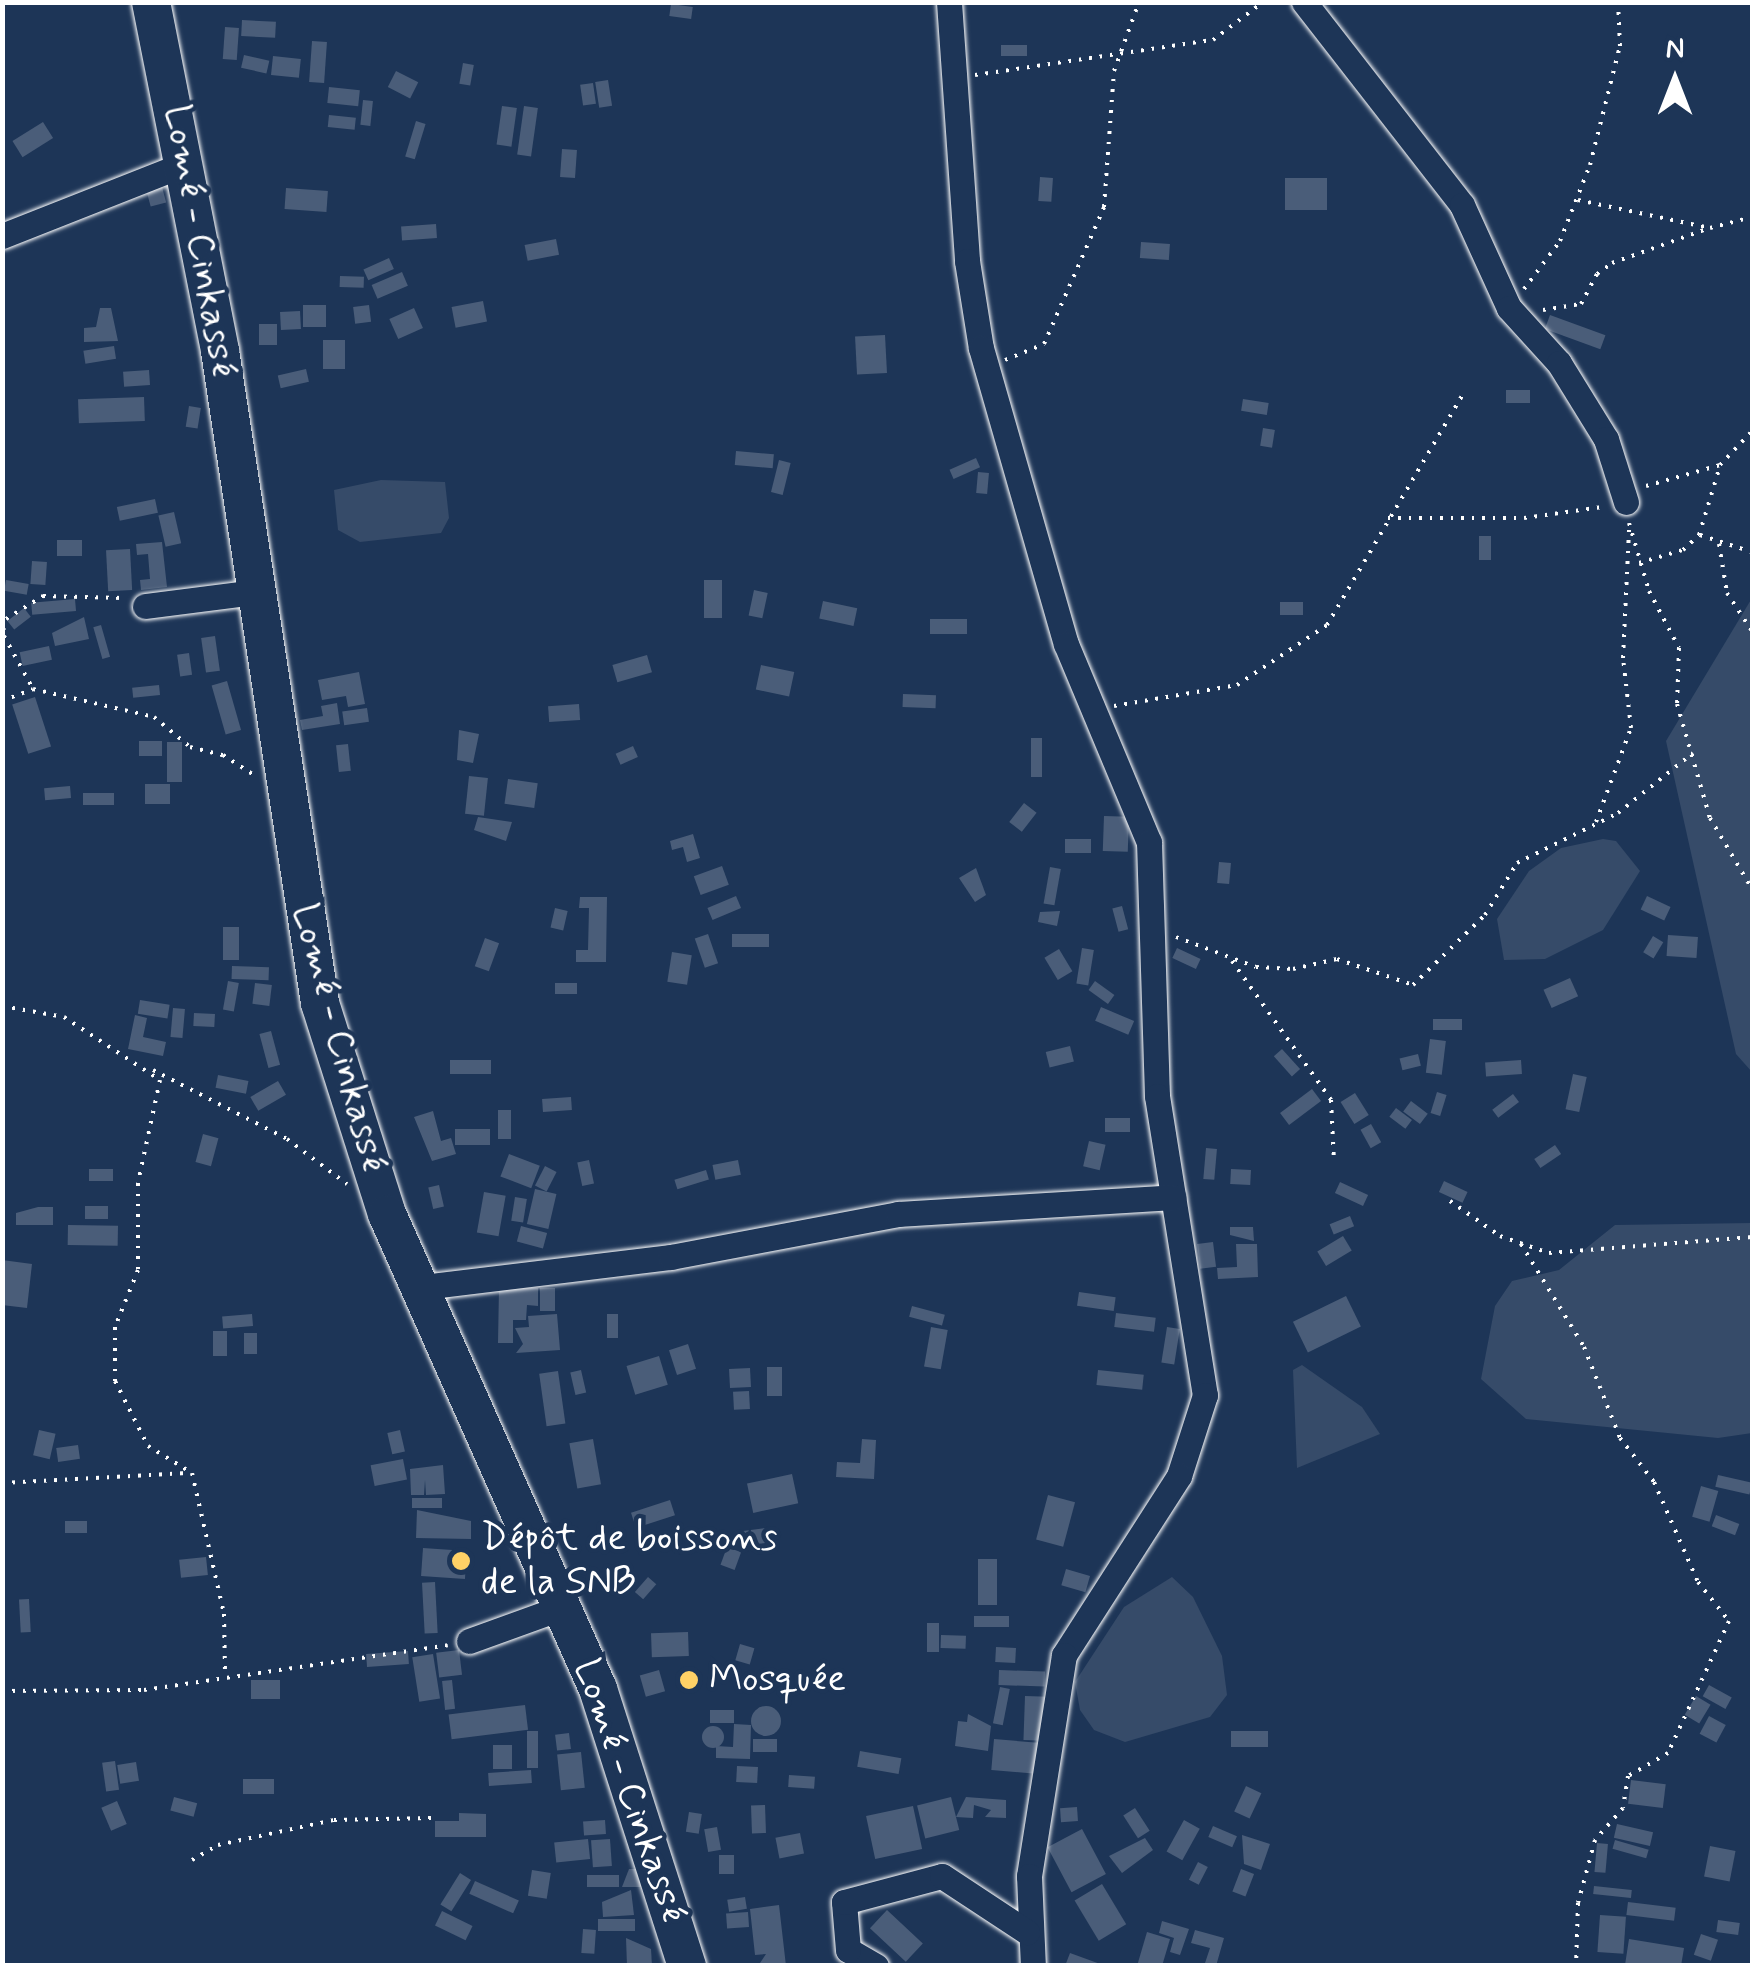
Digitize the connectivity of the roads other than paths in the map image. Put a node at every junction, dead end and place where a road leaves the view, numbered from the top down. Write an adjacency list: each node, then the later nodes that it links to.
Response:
1 (151, 2): 4 (highway, Lomé - Cinkassé)
2 (949, 2): 9 (street)
3 (1304, 2): 6 (street)
4 (187, 163): 5 (street); 7 (highway, Lomé - Cinkassé)
5 (2, 236)
6 (1628, 513)
7 (255, 592): 8 (street); 10 (highway, Lomé - Cinkassé)
8 (145, 606)
9 (1173, 1197): 10 (street); 13 (street)
10 (423, 1287): 11 (highway, Lomé - Cinkassé)
11 (563, 1607): 12 (street); 14 (highway, Lomé - Cinkassé)
12 (469, 1641)
13 (1028, 1932): 15 (street); 16 (street)
14 (687, 1966)
15 (876, 1966)
16 (1032, 1966)

